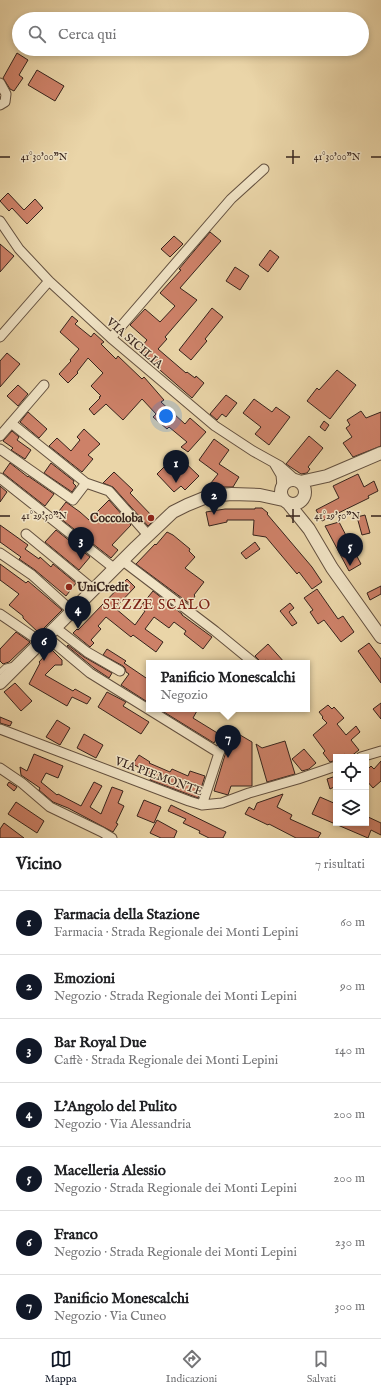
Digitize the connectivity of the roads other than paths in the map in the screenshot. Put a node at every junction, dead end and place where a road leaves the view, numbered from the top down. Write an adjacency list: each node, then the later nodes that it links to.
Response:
1 (0, 83): 2 (street)
2 (0, 105)
3 (264, 169): 7 (street)
4 (0, 221): 5 (street, VIA SICILIA)
5 (49, 280): 6 (street); 7 (street, VIA SICILIA)
6 (0, 337)
7 (111, 338): 13 (street, VIA SICILIA)
8 (44, 385): 9 (street)
9 (11, 423): 10 (street); 17 (street)
10 (0, 436)
11 (0, 449): 17 (street)
12 (381, 454): 14 (street)
13 (274, 462): 16 (street, VIA SICILIA); 18 (street)
14 (327, 476): 16 (street); 19 (street)
15 (0, 478): 24 (street)
16 (298, 481): 18 (street); 19 (street)
17 (86, 484): 22 (street)
18 (283, 494): 19 (street); 20 (street); 22 (street)
19 (304, 497): 20 (street)
20 (309, 529): 29 (street)
21 (26, 534): 25 (street)
22 (148, 535): 24 (street)
23 (0, 552): 26 (street)
24 (119, 565): 25 (street); 30 (street)
25 (94, 590): 26 (street)
26 (73, 612): 28 (street)
27 (0, 614): 28 (street)
28 (48, 636): 31 (street); 32 (street); 35 (street)
29 (381, 637)
30 (250, 660)
31 (22, 662): 33 (lane); 34 (street)
32 (120, 671)
33 (0, 672)
34 (0, 683)
35 (146, 708)
36 (152, 712): 40 (street)
37 (0, 729): 44 (street, VIA PIEMONTE)
38 (229, 733): 40 (street)
39 (381, 752): 41 (street)
40 (219, 754): 44 (street)
41 (369, 755)
42 (333, 767): 44 (street, VIA PIEMONTE)
43 (0, 768): 45 (street)
44 (202, 805)
45 (112, 838)

